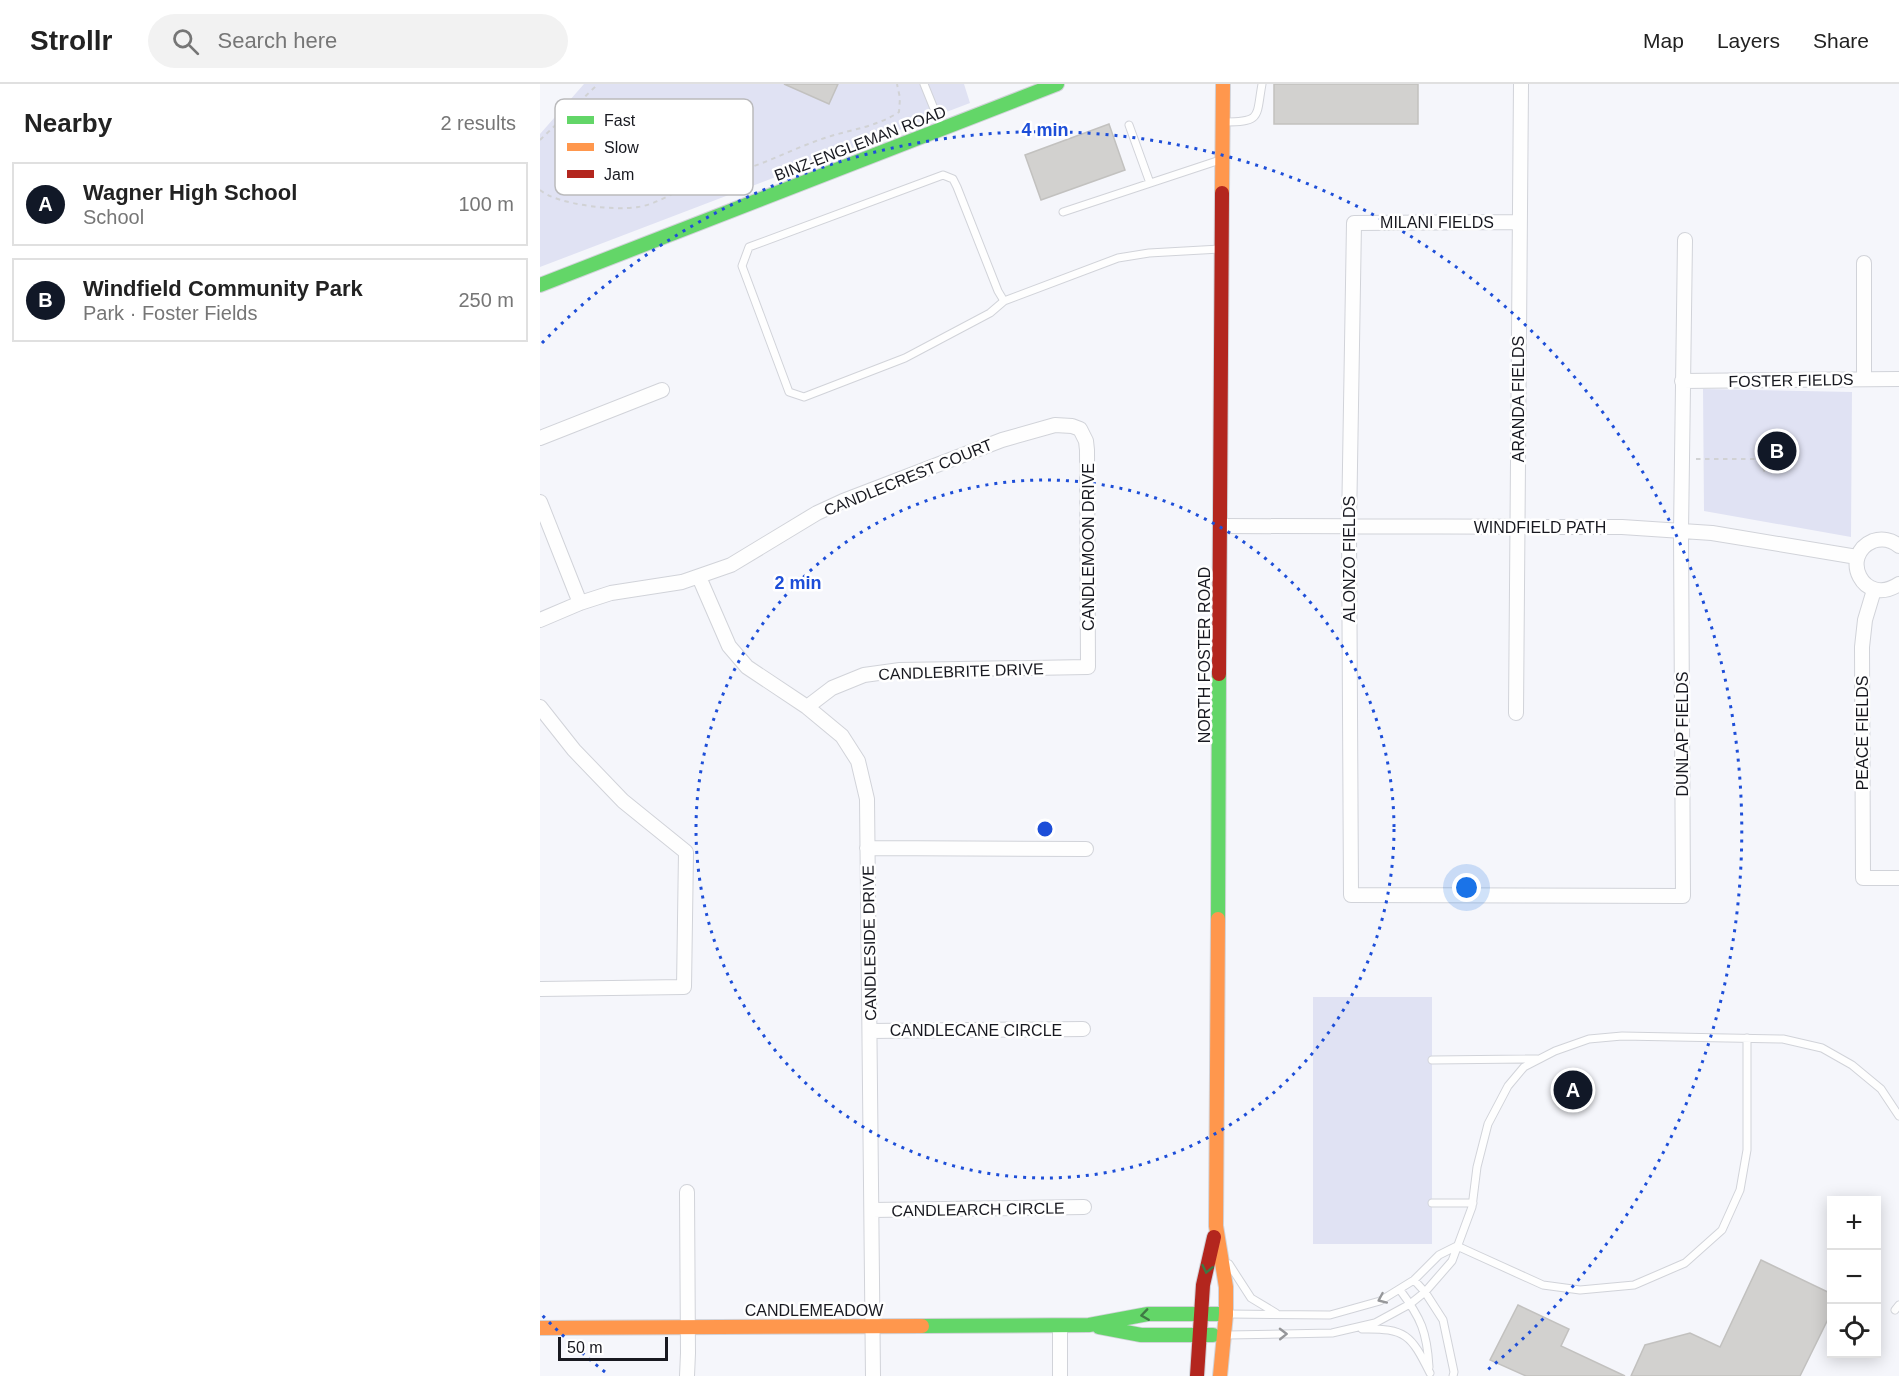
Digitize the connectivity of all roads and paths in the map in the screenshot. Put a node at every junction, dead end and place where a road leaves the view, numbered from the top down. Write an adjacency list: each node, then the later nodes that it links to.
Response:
1 (598, 84): 8 (path)
2 (897, 84): 15 (path)
3 (924, 84): 12 (lane)
4 (1223, 84): 9 (main road, NORTH FOSTER ROAD)
5 (1262, 84): 9 (lane)
6 (1521, 84): 20 (street, ARANDA FIELDS)
7 (1054, 85): 12 (main road, BINZ-ENGLEMAN ROAD)
8 (582, 99)
9 (1222, 122): 14 (main road, NORTH FOSTER ROAD)
10 (1129, 125): 16 (lane)
11 (555, 126): 13 (path)
12 (942, 129): 25 (main road, BINZ-ENGLEMAN ROAD)
13 (540, 140)
14 (1222, 159): 16 (lane); 23 (main road, NORTH FOSTER ROAD)
15 (753, 166)
16 (1150, 183): 19 (lane)
17 (540, 190): 18 (path)
18 (669, 195)
19 (1063, 212)
20 (1519, 222): 21 (street, MILANI FIELDS); 40 (street, ARANDA FIELDS)
21 (1354, 223): 39 (street, ALONZO FIELDS)
22 (1685, 240): 29 (street, DUNLAP FIELDS)
23 (1222, 249): 26 (lane); 38 (main road, NORTH FOSTER ROAD)
24 (1864, 263): 27 (street)
25 (540, 285)
26 (1004, 301): 26 (lane)
27 (1864, 379): 28 (street, FOSTER FIELDS); 29 (street, FOSTER FIELDS)
28 (1899, 379)
29 (1682, 381): 34 (street, DUNLAP FIELDS)
30 (662, 390): 32 (street)
31 (1080, 429): 44 (street, CANDLECREST COURT); 49 (street, CANDLEMOON DRIVE)
32 (540, 438)
33 (1766, 441): 35 (path)
34 (1682, 459): 35 (path); 41 (street, DUNLAP FIELDS)
35 (1760, 459): 36 (path)
36 (1765, 473)
37 (540, 502): 47 (street)
38 (1221, 526): 39 (street, WINDFIELD PATH); 69 (main road, NORTH FOSTER ROAD)
39 (1349, 526): 40 (street, WINDFIELD PATH); 56 (street, ALONZO FIELDS)
40 (1517, 526): 41 (street, WINDFIELD PATH); 52 (street, ARANDA FIELDS)
41 (1681, 532): 43 (street, WINDFIELD PATH); 56 (street, DUNLAP FIELDS)
42 (1899, 546): 43 (street)
43 (1857, 558): 46 (street)
44 (699, 577): 47 (street, CANDLECREST COURT); 51 (street, CANDLESIDE DRIVE)
45 (1899, 584): 46 (street)
46 (1874, 590): 55 (street, PEACE FIELDS)
47 (580, 603): 48 (street, CANDLECREST COURT)
48 (540, 620)
49 (1088, 667): 51 (street, CANDLEBRITE DRIVE)
50 (540, 707): 57 (street)
51 (807, 707): 53 (street, CANDLESIDE DRIVE)
52 (1516, 713)
53 (867, 848): 54 (street); 59 (street, CANDLESIDE DRIVE)
54 (1086, 849)
55 (1899, 878)
56 (1351, 895)
57 (540, 989)
58 (1083, 1029): 59 (street, CANDLECANE CIRCLE)
59 (870, 1031): 68 (street, CANDLESIDE DRIVE)
60 (1748, 1038): 61 (lane); 63 (lane); 70 (lane)
61 (1539, 1059): 62 (lane); 66 (lane)
62 (1432, 1060)
63 (1899, 1116)
64 (687, 1192): 81 (street)
65 (1432, 1203): 66 (lane)
66 (1473, 1203): 70 (lane)
67 (1084, 1208): 68 (street, CANDLEARCH CIRCLE)
68 (872, 1210): 82 (street, CANDLESIDE DRIVE)
69 (1216, 1226): 71 (main road, NORTH FOSTER ROAD); 76 (main road, NORTH FOSTER ROAD, one-way to 76)
70 (1457, 1246): 72 (lane); 74 (lane)
71 (1220, 1251): 77 (main road, NORTH FOSTER ROAD); 78 (lane)
72 (1414, 1280): 73 (lane); 74 (lane)
73 (1400, 1290): 75 (lane); 78 (lane, one-way to 78)
74 (1425, 1292): 75 (lane); 93 (lane)
75 (1410, 1304): 84 (lane); 87 (lane)
76 (1201, 1314): 77 (main road, CANDLEMEADOW); 79 (main road, CANDLEMEADOW, one-way to 79); 85 (main road, NORTH FOSTER ROAD)
77 (1226, 1314): 78 (lane); 86 (main road, NORTH FOSTER ROAD)
78 (1278, 1315)
79 (1089, 1325): 80 (main road, CANDLEMEADOW); 85 (main road, CANDLEMEADOW)
80 (1060, 1326): 82 (main road, CANDLEMEADOW); 90 (street)
81 (688, 1327): 82 (main road, CANDLEMEADOW); 83 (main road, CANDLEMEADOW); 88 (street)
82 (873, 1327): 89 (street, CANDLESIDE DRIVE)
83 (540, 1328)
84 (1347, 1329): 86 (lane, one-way to 84); 87 (lane)
85 (1200, 1335): 86 (main road, CANDLEMEADOW); 91 (main road, NORTH FOSTER ROAD)
86 (1225, 1335): 92 (main road, NORTH FOSTER ROAD)
87 (1429, 1374)
88 (687, 1376)
89 (873, 1376)
90 (1060, 1376)
91 (1197, 1376)
92 (1220, 1376)
93 (1453, 1376)

